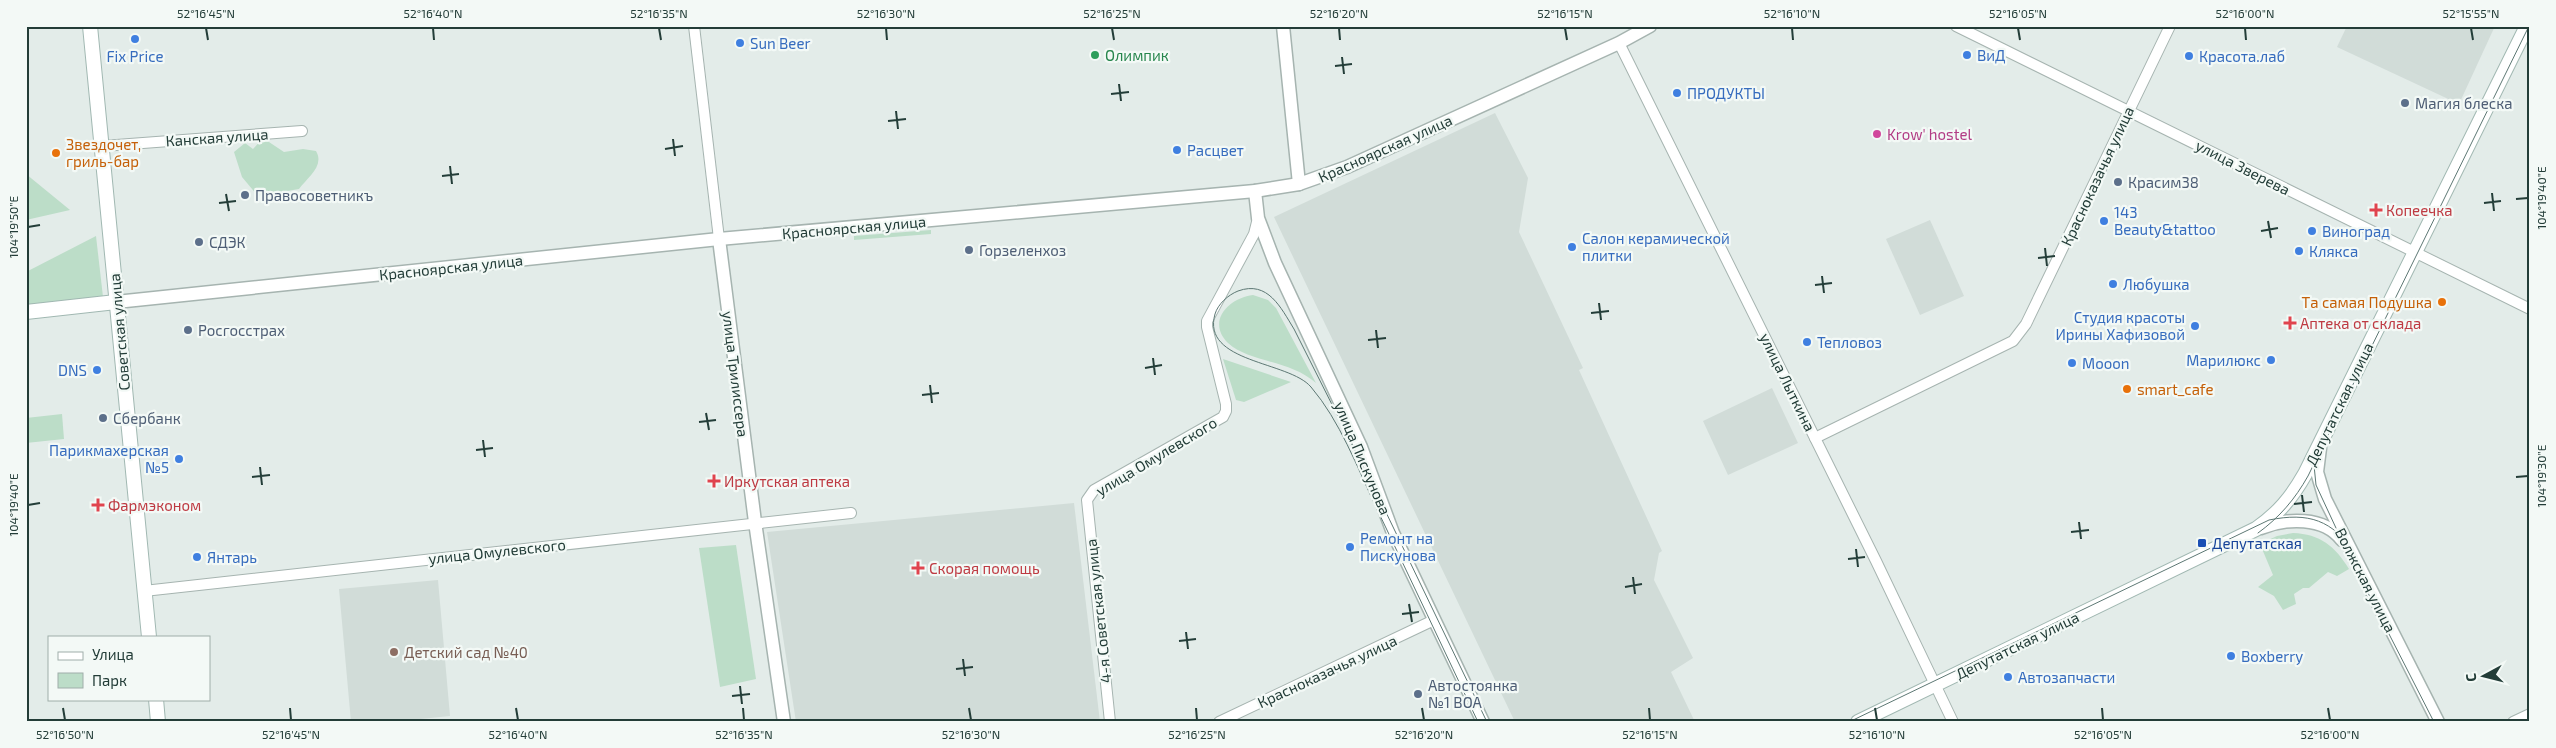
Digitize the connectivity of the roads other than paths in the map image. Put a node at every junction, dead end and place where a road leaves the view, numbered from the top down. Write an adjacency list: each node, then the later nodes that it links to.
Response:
1 (90, 26): 11 (main road, Советская улица)
2 (694, 26): 15 (street, улица Трилиссера)
3 (1283, 26): 12 (street)
4 (1650, 26): 8 (street, Красноярская улица)
5 (1956, 26): 9 (street, улица Зверева)
6 (2170, 26): 9 (street, Красноказачья улица)
7 (2527, 26): 16 (main road, Депутатская улица)
8 (1619, 43): 12 (street, Красноярская улица); 21 (street, улица Лыткина)
9 (2128, 110): 16 (street, улица Зверева); 21 (street, Красноказачья улица)
10 (302, 131): 11 (street, Канская улица)
11 (103, 146): 17 (main road, Советская улица)
12 (1299, 184): 13 (street, Красноярская улица)
13 (1255, 191): 14 (street, улица Пискунова); 15 (street, Красноярская улица)
14 (1258, 218): 22 (street, улица Омулевского); 28 (street, улица Пискунова)
15 (719, 239): 17 (street, Красноярская улица); 24 (street, улица Трилиссера)
16 (2415, 252): 18 (street, улица Зверева); 20 (main road, Депутатская улица)
17 (116, 302): 19 (main road, Красноярская улица); 27 (main road, Советская улица)
18 (2530, 309)
19 (26, 312)
20 (2326, 433): 25 (main road, Депутатская улица); 26 (street, Волжская улица)
21 (1815, 438): 30 (street, улица Лыткина)
22 (1088, 500): 35 (street, 4-я Советская улица)
23 (851, 513): 24 (street, улица Омулевского)
24 (755, 522): 27 (street, улица Омулевского); 34 (street, улица Трилиссера)
25 (2256, 529): 26 (street, Депутатская улица); 30 (main road, Депутатская улица)
26 (2352, 554): 40 (street, Волжская улица)
27 (144, 591): 29 (main road, Советская улица)
28 (1434, 620): 36 (street, Красноказачья улица); 37 (street, улица Пискунова)
29 (149, 636)
30 (1935, 685): 38 (main road, Депутатская улица); 39 (street, улица Лыткина)
31 (156, 700): 33 (main road)
32 (2530, 714): 41 (street)
33 (158, 722)
34 (784, 722)
35 (1110, 722)
36 (1219, 722)
37 (1483, 722)
38 (1858, 722)
39 (1953, 722)
40 (2438, 722)
41 (2513, 722)

